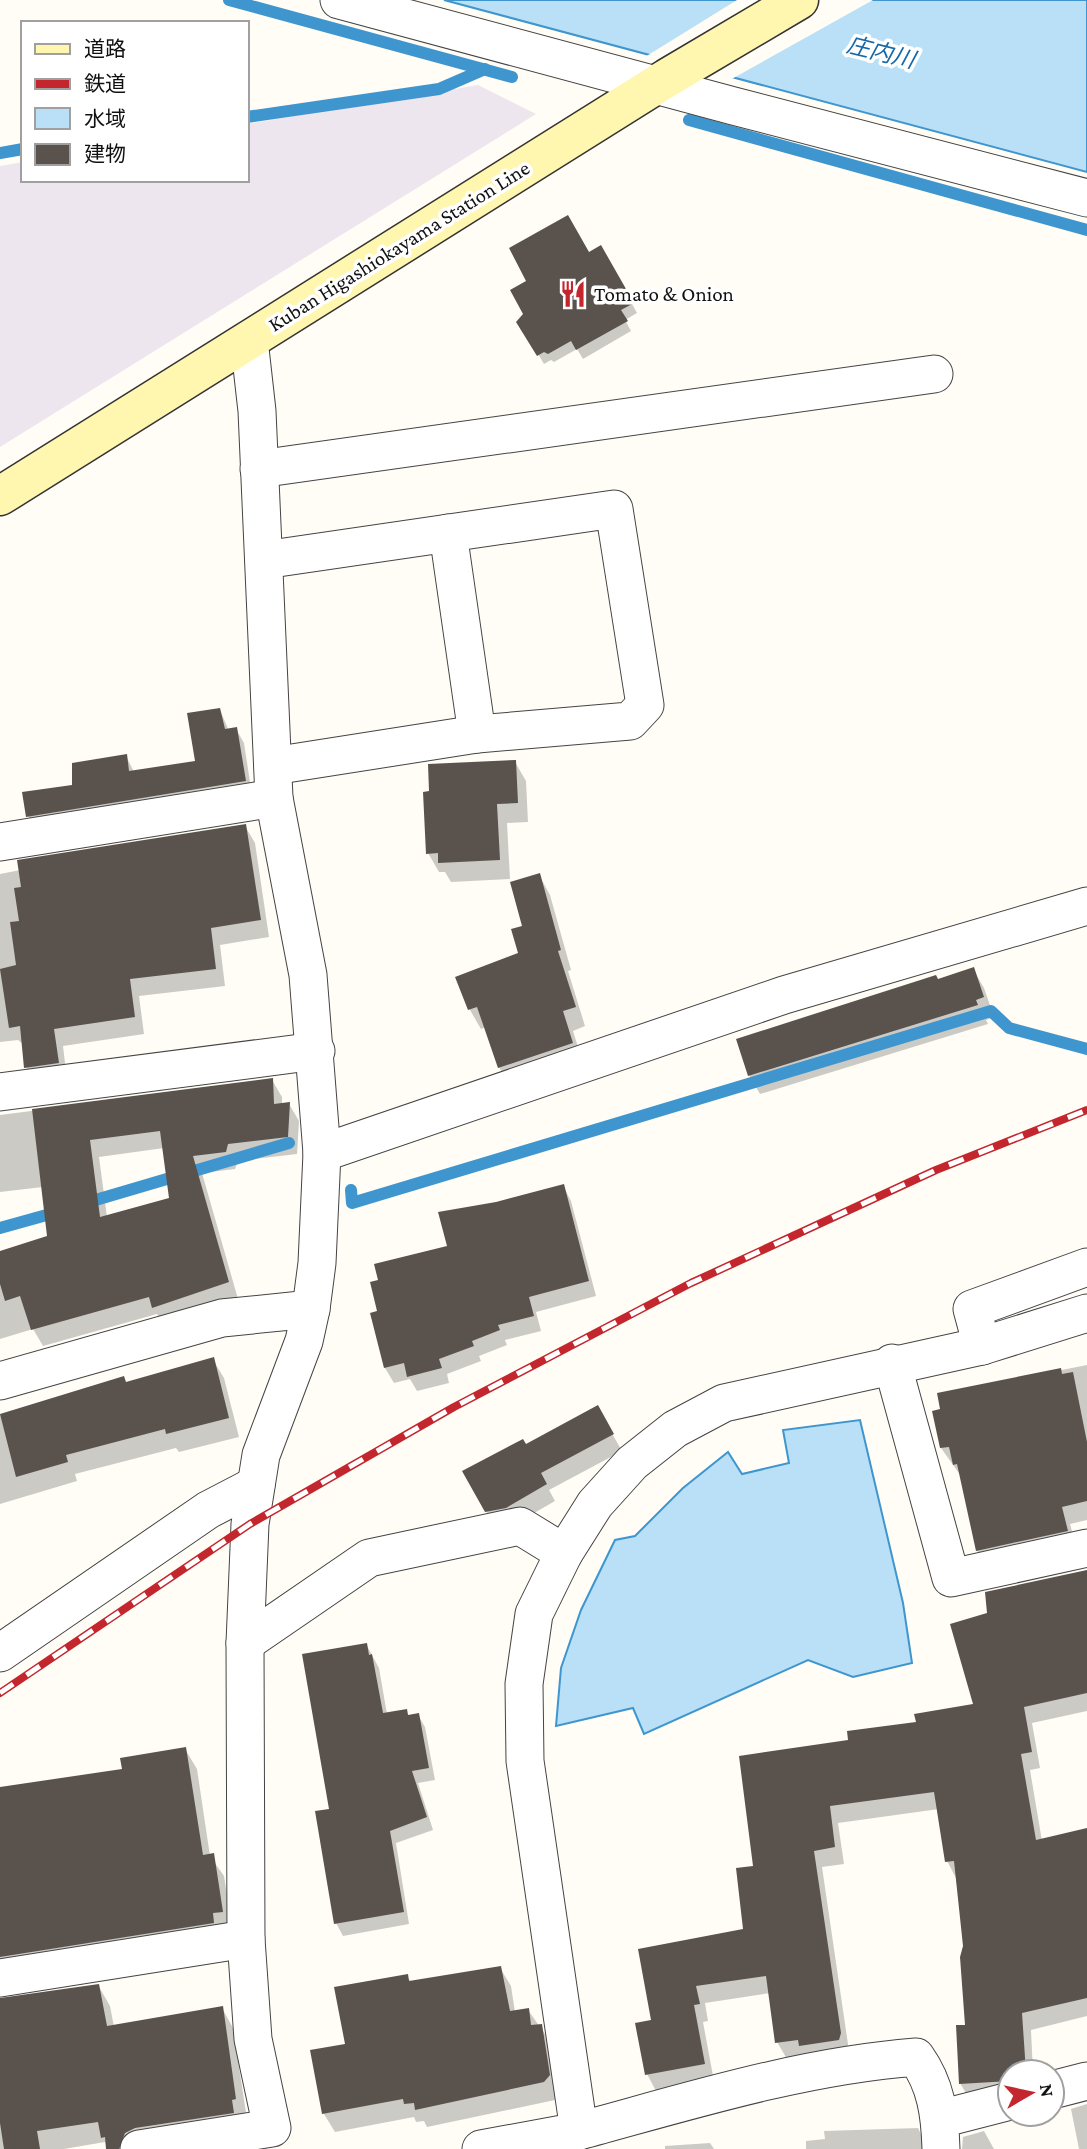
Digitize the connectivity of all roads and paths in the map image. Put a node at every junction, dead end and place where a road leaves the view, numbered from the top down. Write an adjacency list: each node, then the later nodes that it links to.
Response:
1 (339, 0): 3 (street)
2 (799, 0): 3 (main road, Kuban Higashiokayama Station Line)
3 (660, 82): 4 (street); 5 (main road, Kuban Higashiokayama Station Line)
4 (1087, 198)
5 (249, 340): 7 (street); 8 (main road, Kuban Higashiokayama Station Line)
6 (934, 374): 7 (street)
7 (259, 469): 10 (street)
8 (0, 496)
9 (449, 533): 10 (street); 11 (street); 11 (street)
10 (264, 560): 12 (street)
11 (477, 734): 12 (street)
12 (274, 782): 13 (street); 15 (street)
13 (0, 842)
14 (1087, 906): 17 (street)
15 (316, 1051): 16 (street); 17 (street)
16 (0, 1092)
17 (322, 1153): 19 (street)
18 (1087, 1268): 21 (street)
19 (311, 1309): 23 (street); 24 (street)
20 (1087, 1313): 21 (street)
21 (982, 1346): 22 (street)
22 (891, 1363): 25 (street); 26 (street)
23 (0, 1381)
24 (256, 1485): 27 (street); 28 (street)
25 (1087, 1548)
26 (564, 1553): 27 (street); 34 (street)
27 (245, 1643): 29 (street)
28 (0, 1653)
29 (246, 1939): 30 (street); 36 (street)
30 (0, 1978)
31 (1087, 2081): 32 (street)
32 (1066, 2086)
33 (996, 2108): 35 (street)
34 (579, 2131): 35 (street); 38 (street)
35 (941, 2134)
36 (276, 2139): 37 (street)
37 (139, 2149)
38 (481, 2149)

